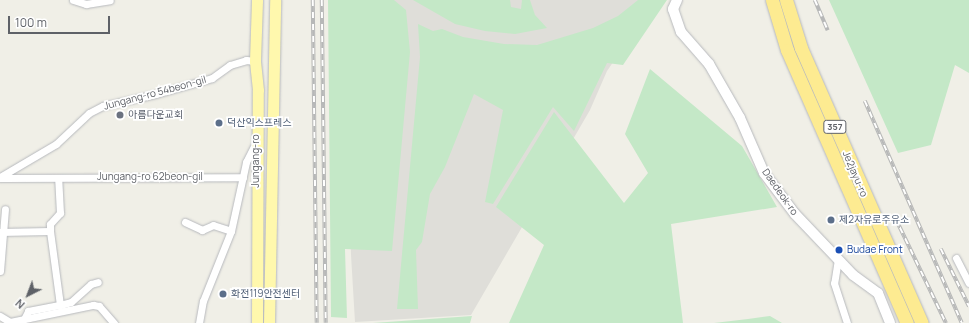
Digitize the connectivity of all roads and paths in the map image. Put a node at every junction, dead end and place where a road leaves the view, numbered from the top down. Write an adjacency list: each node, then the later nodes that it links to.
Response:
1 (73, 0): 2 (street)
2 (110, 0)
3 (257, 0): 8 (main road, Jungang-ro)
4 (275, 0): 31 (main road, Jungang-ro)
5 (677, 0): 19 (street, Daedeok-ro)
6 (772, 0): 34 (highway, Je2jayu-ro / 357)
7 (786, 0): 35 (highway, Je2jayu-ro / 357)
8 (255, 60): 9 (main road, Jungang-ro); 10 (street, Jungang-ro 54beon-gil)
9 (256, 142): 11 (street); 30 (main road, Jungang-ro)
10 (0, 177): 12 (street, Jungang-ro 62beon-gil)
11 (243, 177): 12 (street, Jungang-ro 62beon-gil); 16 (street)
12 (58, 178): 15 (street)
13 (5, 209): 17 (street)
14 (185, 222): 16 (street)
15 (50, 231): 17 (street); 24 (street)
16 (231, 231): 27 (street)
17 (1, 232): 21 (street)
18 (956, 258): 22 (street)
19 (838, 259): 32 (street); 33 (street, Daedeok-ro)
20 (969, 268): 22 (street)
21 (0, 271)
22 (967, 280)
23 (98, 282): 24 (street)
24 (60, 305): 26 (street)
25 (0, 316): 26 (street)
26 (24, 319): 28 (street)
27 (199, 320): 29 (street)
28 (114, 323)
29 (191, 323)
30 (257, 323)
31 (269, 323)
32 (847, 323)
33 (890, 323)
34 (907, 323)
35 (922, 323)

